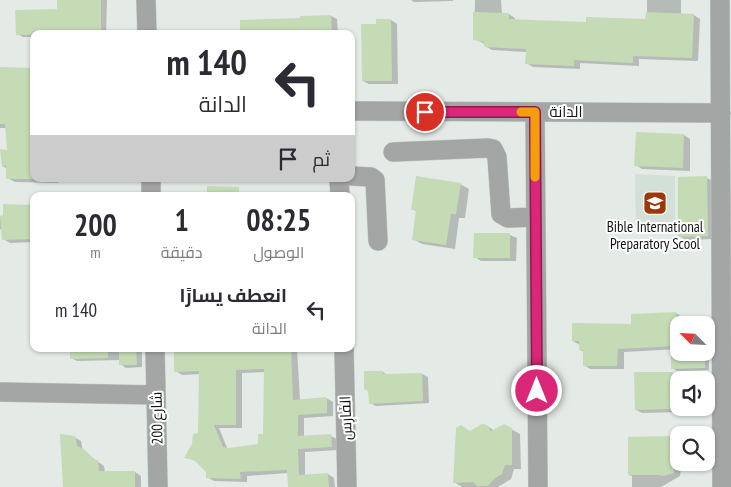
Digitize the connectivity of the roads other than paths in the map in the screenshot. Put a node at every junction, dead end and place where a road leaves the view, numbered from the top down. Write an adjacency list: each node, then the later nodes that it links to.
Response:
1 (146, 0): 3 (street)
2 (720, 0): 6 (street)
3 (147, 30)
4 (355, 111): 5 (street, الدانة)
5 (535, 112): 6 (street, الدانة); 9 (street)
6 (721, 113): 13 (street)
7 (393, 152): 9 (street)
8 (355, 176): 10 (street)
9 (536, 217): 18 (street)
10 (378, 241)
11 (155, 352): 15 (street, شارع 200)
12 (344, 352): 17 (street, الفَارِس)
13 (726, 356): 19 (street)
14 (0, 392): 15 (street)
15 (156, 396): 16 (street, شارع 200)
16 (158, 487)
17 (347, 487)
18 (538, 487)
19 (722, 487)

